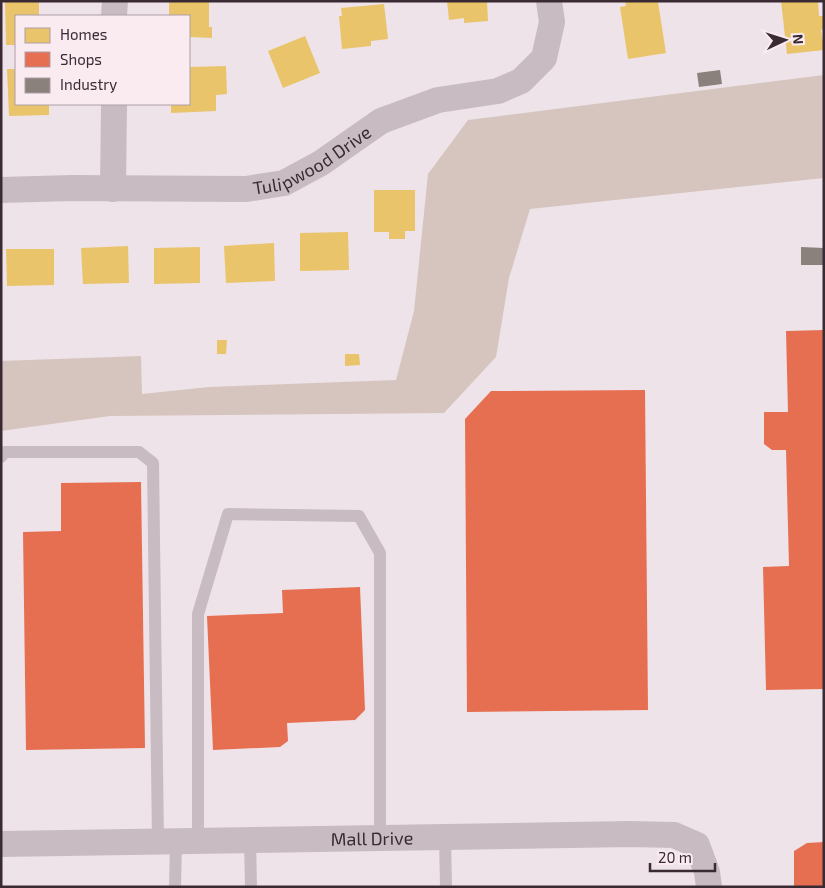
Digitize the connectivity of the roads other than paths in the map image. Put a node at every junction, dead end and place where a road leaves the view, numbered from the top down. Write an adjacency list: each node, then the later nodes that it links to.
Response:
1 (114, 1): 3 (street)
2 (549, 1): 5 (street, Tulipwood Drive)
3 (114, 15)
4 (114, 105): 5 (street)
5 (113, 189): 6 (street, Tulipwood Drive)
6 (1, 190)
7 (1, 458): 11 (lane)
8 (445, 837): 9 (street, Mall Drive); 15 (lane); 16 (street, Mall Drive)
9 (380, 838): 10 (street, Mall Drive); 11 (lane)
10 (250, 840): 11 (street, Mall Drive); 14 (lane)
11 (177, 841): 12 (street, Mall Drive); 13 (lane)
12 (1, 844)
13 (175, 887)
14 (251, 887)
15 (446, 887)
16 (709, 887)

